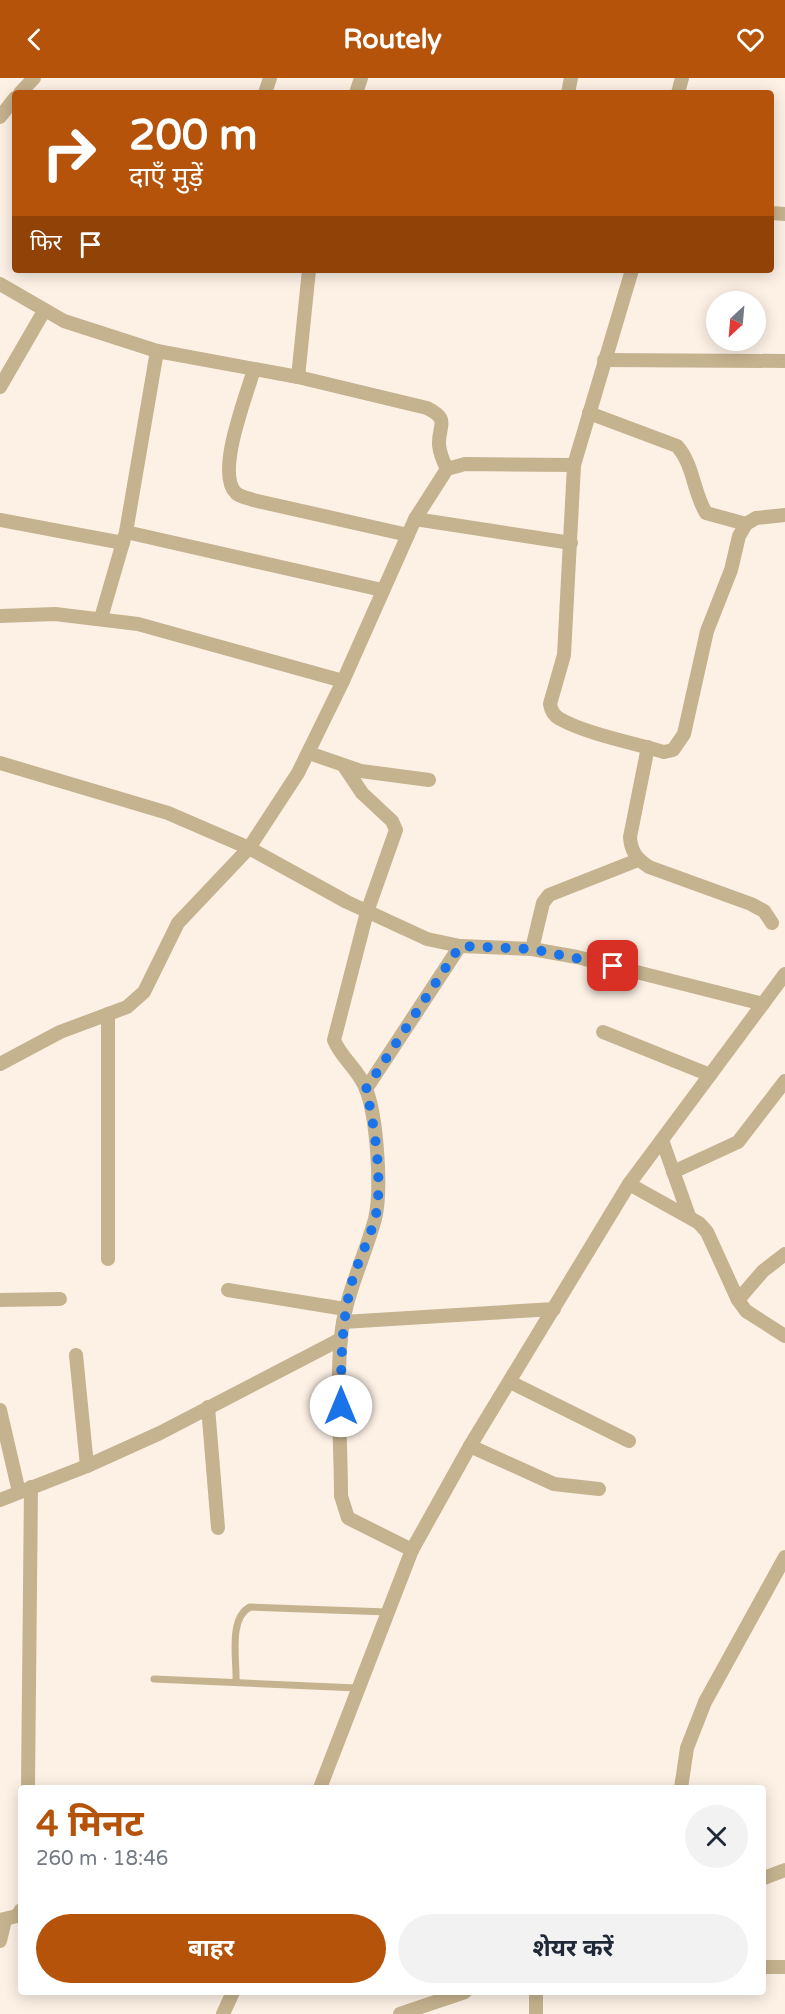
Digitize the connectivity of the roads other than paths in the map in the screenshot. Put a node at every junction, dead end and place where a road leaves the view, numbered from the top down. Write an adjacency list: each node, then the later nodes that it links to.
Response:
1 (34, 78): 2 (street)
2 (23, 90)
3 (12, 102): 4 (street)
4 (0, 117)
5 (309, 273): 13 (street)
6 (627, 273): 10 (street)
7 (0, 284): 8 (street)
8 (44, 311): 9 (street); 14 (street)
9 (157, 351): 12 (street); 23 (street)
10 (604, 360): 11 (street); 15 (street)
11 (785, 361)
12 (254, 369): 13 (street); 22 (street)
13 (298, 377): 17 (street)
14 (0, 387)
15 (589, 413): 16 (street); 21 (street)
16 (574, 465): 17 (street); 24 (street)
17 (447, 469): 19 (street)
18 (785, 515): 21 (street)
19 (415, 519): 22 (street); 24 (street)
20 (0, 520): 23 (street)
21 (746, 524): 29 (street)
22 (408, 535): 25 (street)
23 (124, 537): 25 (street); 27 (street)
24 (571, 543): 29 (street)
25 (382, 590): 28 (street)
26 (0, 616): 27 (street)
27 (101, 618): 28 (street)
28 (343, 681): 30 (street)
29 (648, 747): 35 (street)
30 (309, 753): 32 (street); 34 (street)
31 (0, 763): 34 (street)
32 (344, 766): 33 (street); 36 (street)
33 (429, 780)
34 (249, 848): 36 (street); 42 (street)
35 (638, 860): 37 (street); 39 (street)
36 (367, 912): 38 (street); 47 (street)
37 (772, 923)
38 (460, 946): 39 (street); 47 (street)
39 (532, 949): 41 (street)
40 (785, 974): 41 (street)
41 (763, 1004): 45 (street)
42 (108, 1014): 44 (street); 53 (street)
43 (603, 1032): 45 (street)
44 (0, 1064)
45 (710, 1075): 48 (street)
46 (785, 1081): 49 (street)
47 (366, 1089): 59 (street)
48 (662, 1140): 49 (street); 50 (street)
49 (673, 1172): 51 (street)
50 (629, 1184): 51 (street); 58 (street)
51 (689, 1215): 57 (street)
52 (785, 1254): 57 (street)
53 (108, 1259)
54 (228, 1290): 59 (street)
55 (60, 1299): 56 (street)
56 (0, 1300)
57 (738, 1300): 60 (street)
58 (554, 1309): 59 (street); 63 (street)
59 (344, 1316): 61 (street)
60 (785, 1336)
61 (341, 1339): 64 (street); 73 (street)
62 (76, 1356): 68 (street)
63 (510, 1382): 66 (street); 67 (street)
64 (208, 1407): 68 (street); 72 (street)
65 (0, 1410): 70 (street)
66 (629, 1442)
67 (470, 1446): 69 (street); 73 (street)
68 (87, 1466): 70 (street)
69 (599, 1489)
70 (25, 1490): 71 (street); 79 (street)
71 (0, 1500)
72 (218, 1528)
73 (412, 1550): 75 (street)
74 (785, 1557): 81 (street)
75 (387, 1612): 77 (lane); 78 (street)
76 (154, 1679): 77 (lane)
77 (236, 1682): 78 (lane)
78 (357, 1688): 80 (street)
79 (28, 1785)
80 (321, 1785)
81 (681, 1785)
82 (785, 1870): 83 (street)
83 (766, 1877)
84 (18, 1914): 85 (street)
85 (2, 1920): 86 (street)
86 (0, 1941)
87 (766, 1966): 88 (street)
88 (785, 1967)
89 (232, 1995): 92 (street)
90 (456, 1995): 93 (street)
91 (536, 1995): 94 (street)
92 (223, 2014)
93 (400, 2014)
94 (536, 2014)

